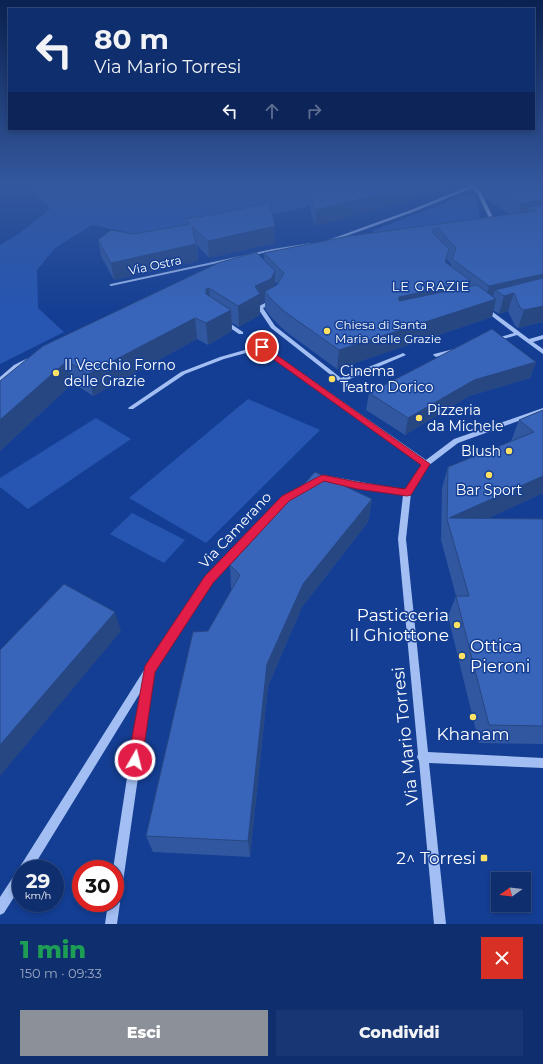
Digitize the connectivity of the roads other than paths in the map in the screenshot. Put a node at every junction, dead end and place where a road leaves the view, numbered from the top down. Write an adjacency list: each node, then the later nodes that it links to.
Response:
1 (369, 228): 2 (street)
2 (323, 242): 3 (street, Via Ostra); 4 (street)
3 (274, 250): 5 (street); 6 (street, Via Ostra)
4 (304, 250)
5 (279, 254)
6 (111, 285)
7 (277, 296): 21 (street)
8 (491, 305): 11 (street)
9 (220, 319): 10 (street)
10 (241, 333)
11 (518, 333): 13 (street); 14 (street)
12 (543, 338): 14 (street)
13 (489, 341)
14 (529, 341): 16 (street)
15 (459, 349): 18 (street)
16 (543, 352)
17 (403, 355): 21 (street)
18 (436, 355)
19 (37, 356): 20 (street)
20 (0, 380)
21 (341, 380): 22 (street)
22 (348, 386)
23 (131, 408): 25 (street)
24 (543, 410): 25 (street, Via Mario Torresi)
25 (426, 464): 26 (street, Via Mario Torresi)
26 (407, 493): 27 (street, Via Camerano); 28 (street, Via Mario Torresi)
27 (149, 670): 30 (street, Via Camerano); 31 (street, Via Camerano)
28 (422, 757): 29 (street); 36 (street, Via Mario Torresi)
29 (543, 763)
30 (31, 860)
31 (120, 860)
32 (12, 890): 33 (street)
33 (0, 909)
34 (113, 912): 35 (street)
35 (111, 924)
36 (440, 924)

